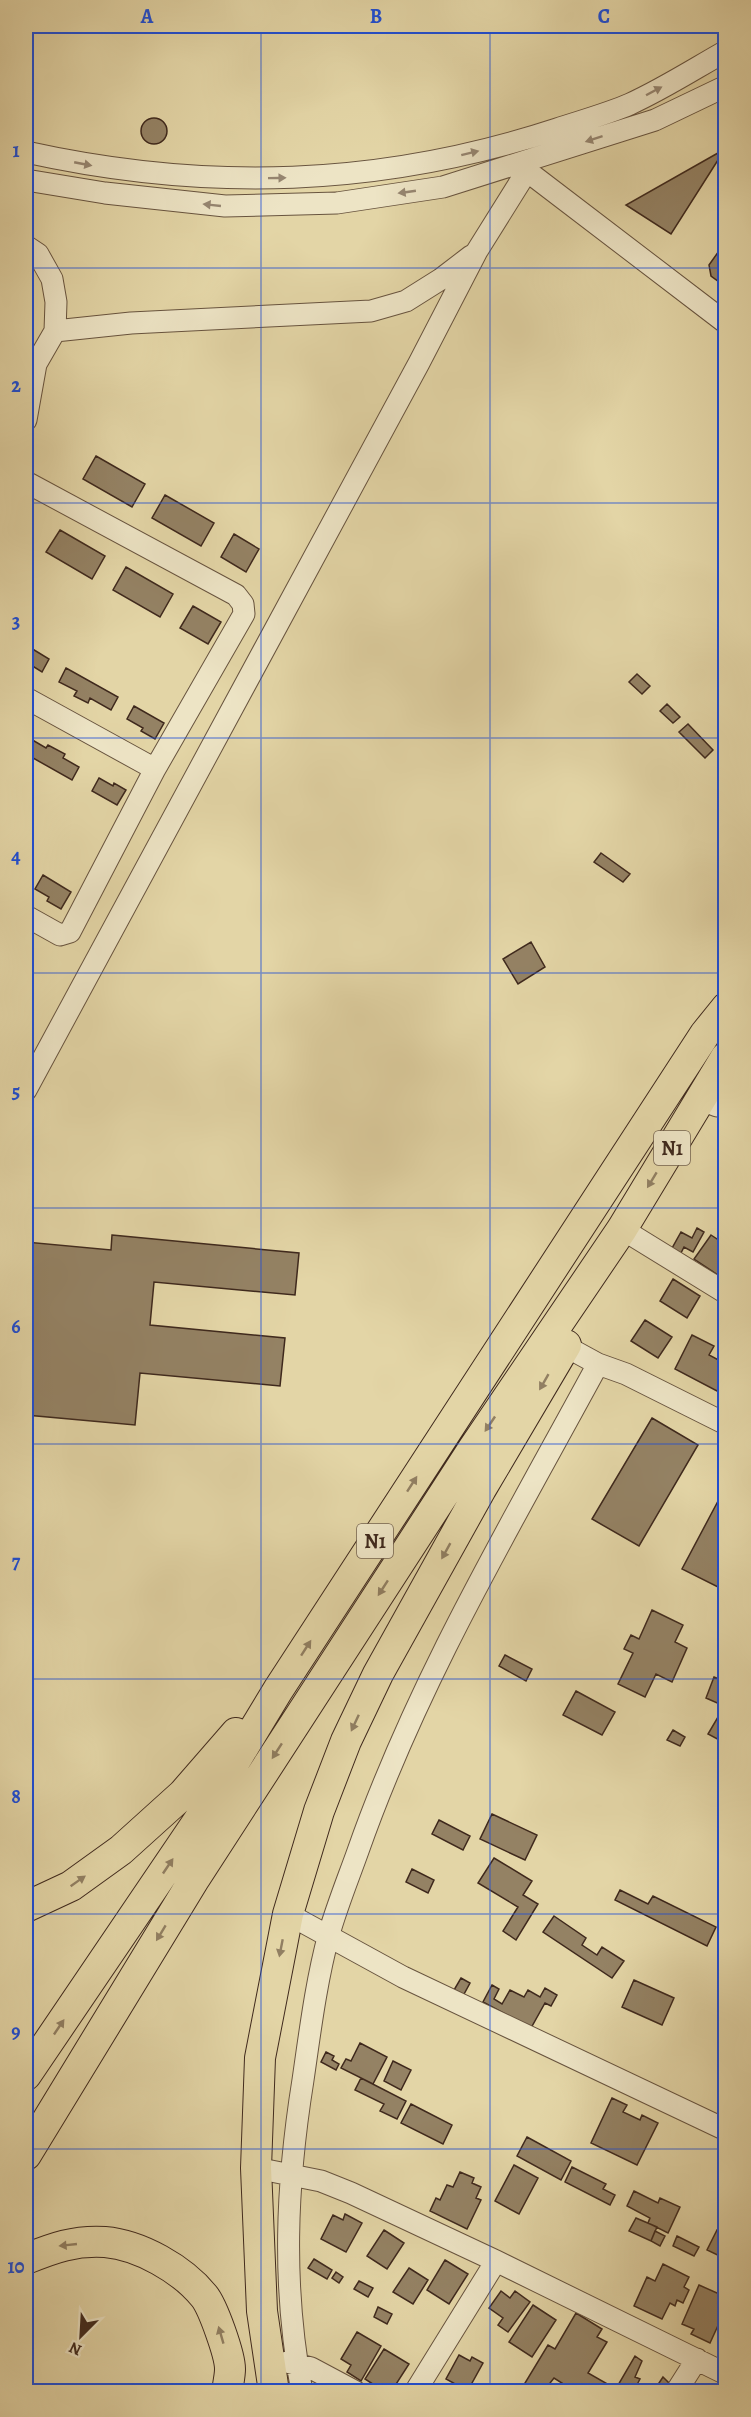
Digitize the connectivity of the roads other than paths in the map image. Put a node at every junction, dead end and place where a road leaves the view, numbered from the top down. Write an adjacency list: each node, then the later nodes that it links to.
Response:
1 (726, 51): 3 (street, one-way to 1)
2 (726, 86): 4 (street, one-way to 4)
3 (26, 152)
4 (524, 167): 5 (street, one-way to 5); 7 (street); 8 (street)
5 (26, 180)
6 (26, 246): 9 (street)
7 (477, 252): 9 (street); 17 (street)
8 (726, 323)
9 (55, 331): 10 (street)
10 (26, 420)
11 (26, 482): 13 (street)
12 (26, 698): 13 (street)
13 (155, 769): 14 (street)
14 (26, 916)
15 (726, 1008): 24 (highway, N1, one-way to 15)
16 (726, 1058): 18 (highway, N1)
17 (26, 1090)
18 (713, 1103): 19 (highway, N1, one-way to 19)
19 (620, 1233): 20 (street); 21 (highway); 30 (highway, N1, one-way to 30)
20 (726, 1293)
21 (565, 1347): 22 (street); 26 (highway, one-way to 26)
22 (598, 1364): 23 (street); 27 (street)
23 (726, 1424)
24 (278, 1690): 25 (highway, one-way to 24); 28 (highway, N1, one-way to 24)
25 (26, 1907)
26 (288, 1914): 27 (street); 31 (highway, one-way to 31)
27 (328, 1937): 29 (street); 32 (street)
28 (26, 2075)
29 (726, 2130)
30 (26, 2156)
31 (256, 2168): 32 (street); 36 (highway)
32 (291, 2174): 34 (street); 36 (street)
33 (26, 2259): 38 (highway, one-way to 33)
34 (496, 2261): 35 (street); 42 (street)
35 (697, 2359): 37 (street); 43 (street)
36 (283, 2361): 39 (highway); 40 (street); 41 (street)
37 (726, 2374)
38 (227, 2391)
39 (274, 2391)
40 (302, 2391)
41 (356, 2391)
42 (415, 2391)
43 (676, 2391)

